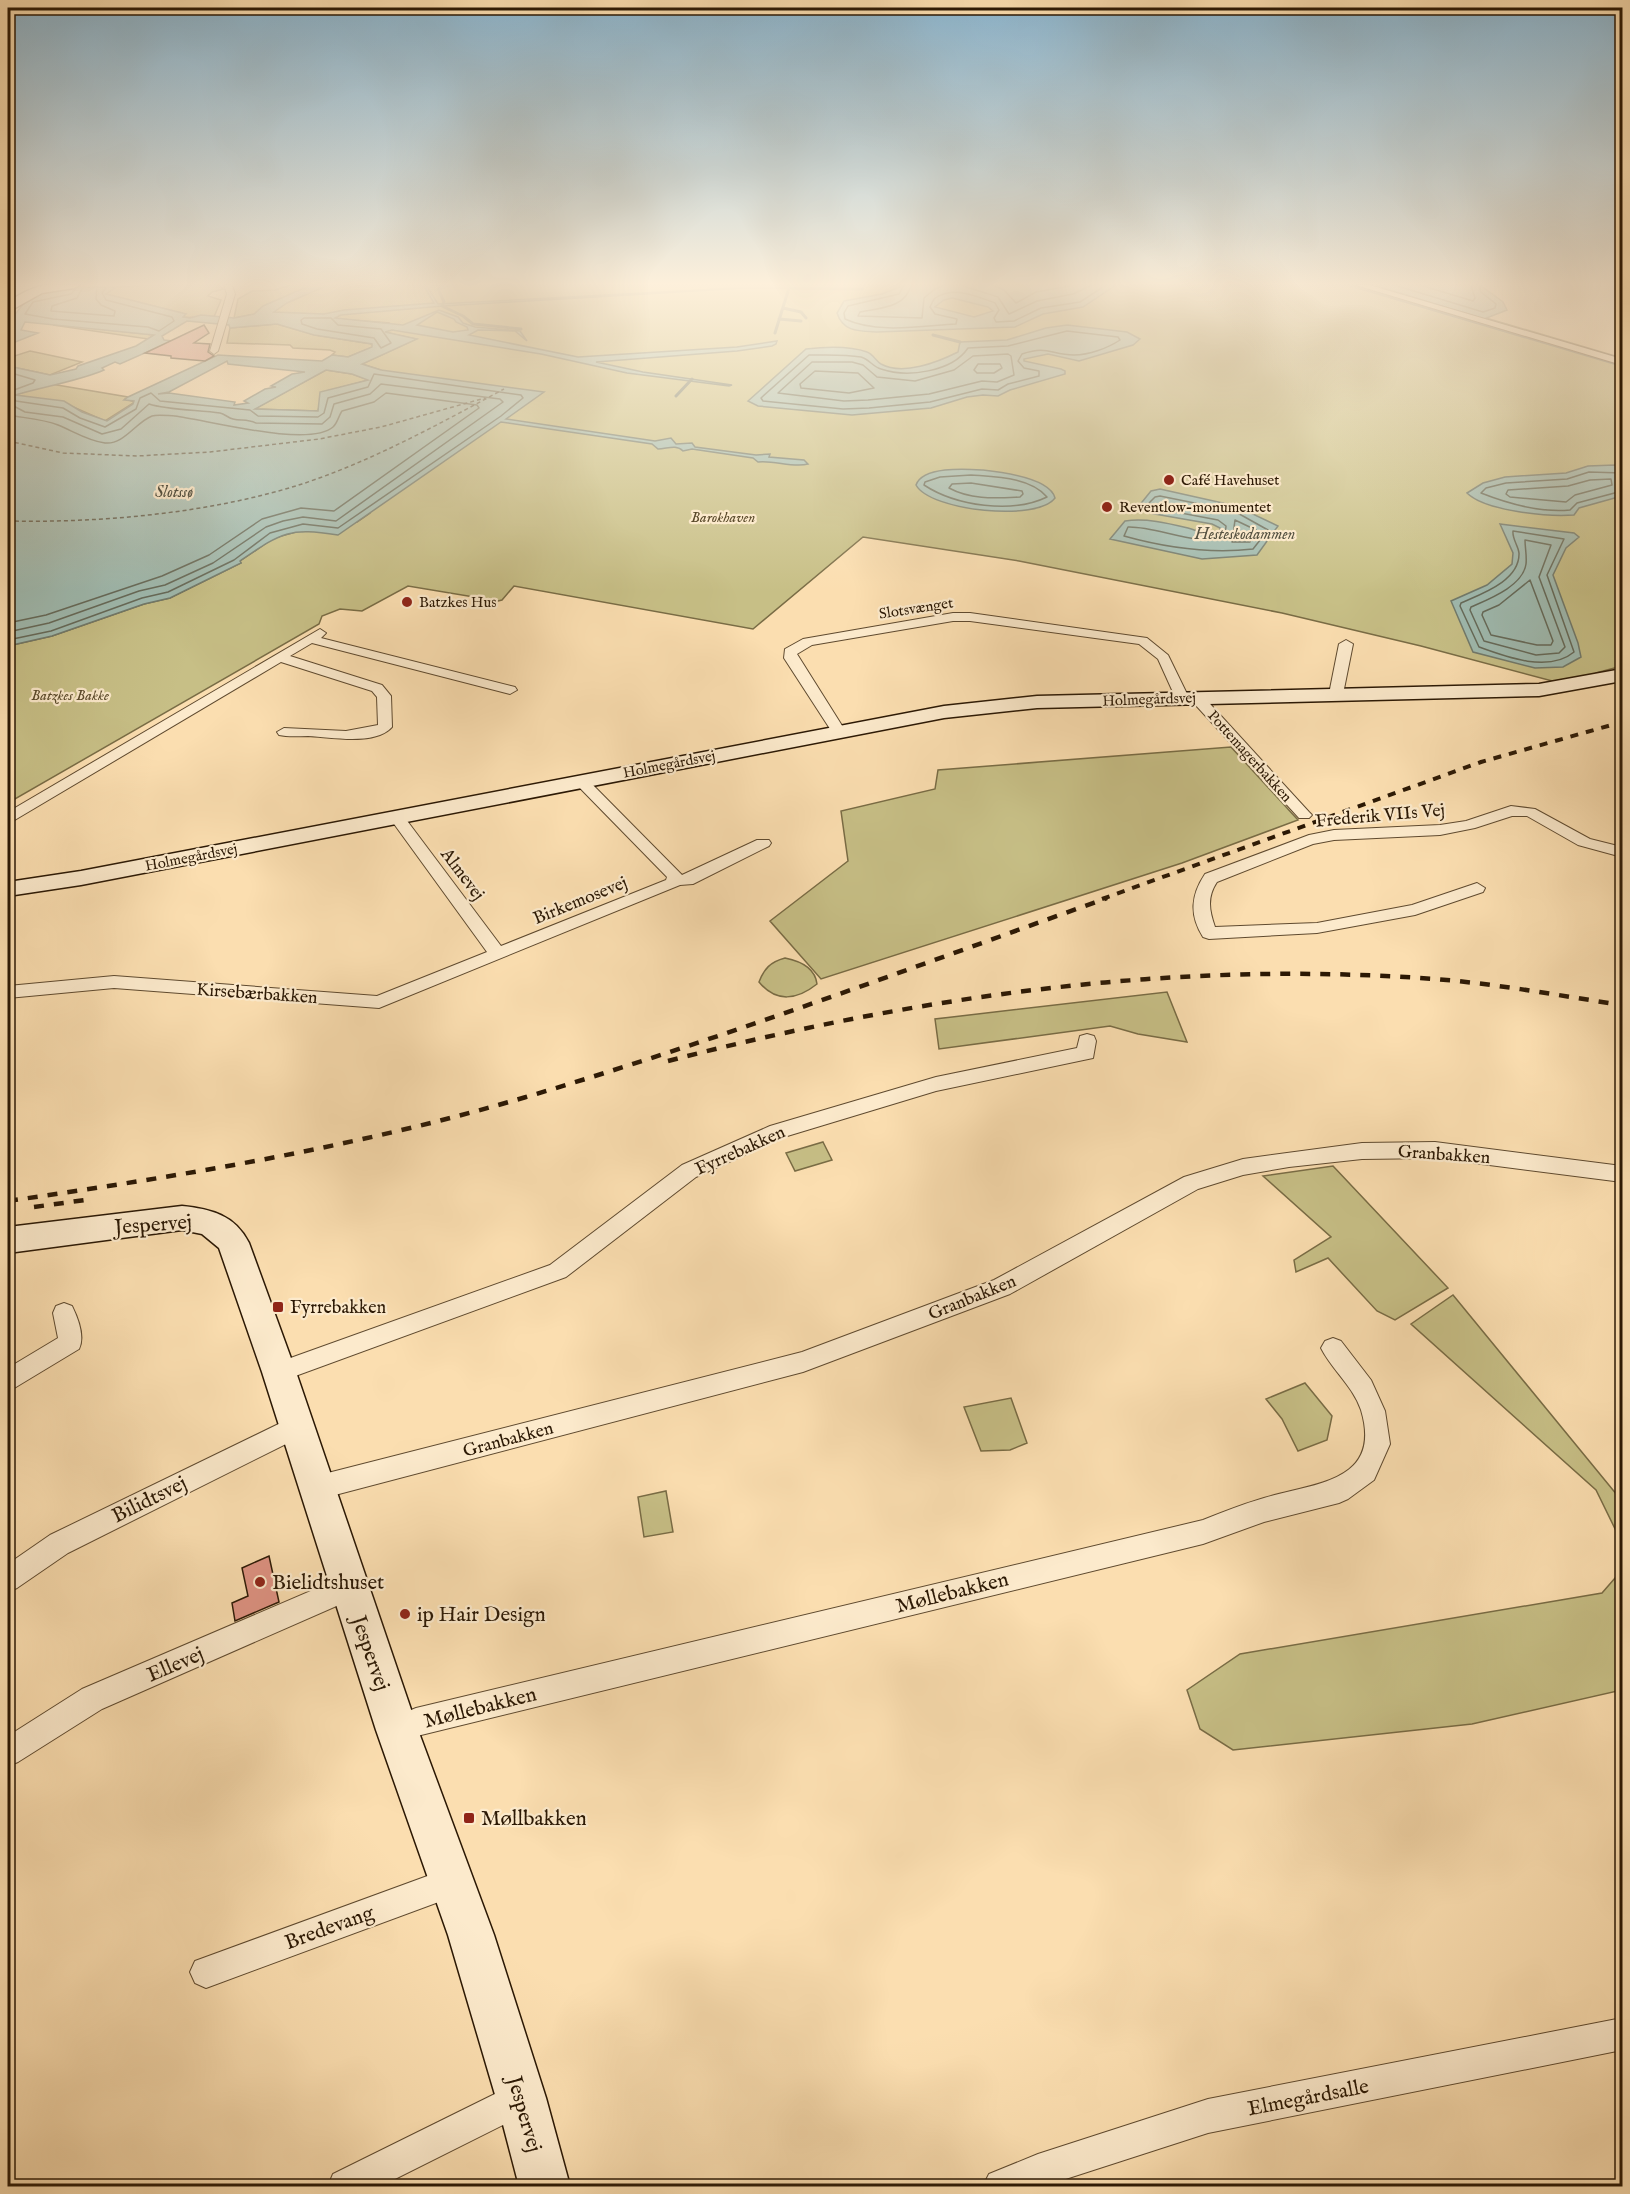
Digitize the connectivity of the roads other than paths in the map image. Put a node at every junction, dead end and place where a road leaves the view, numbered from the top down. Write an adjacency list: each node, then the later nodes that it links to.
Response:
1 (1346, 644): 5 (street)
2 (279, 657): 4 (street); 7 (street); 12 (street)
3 (1621, 676): 5 (street, Holmegårdsvej)
4 (510, 690)
5 (1336, 694): 6 (street, Holmegårdsvej)
6 (1189, 698): 8 (street, Holmegårdsvej); 8 (street, Slotsvænget); 10 (street, Pottemagerbakken)
7 (284, 732)
8 (839, 732): 9 (street, Holmegårdsvej)
9 (581, 781): 11 (street, Holmegårdsvej); 15 (street)
10 (1304, 815)
11 (397, 817): 17 (street, Holmegårdsvej); 18 (street, Almevej)
12 (8, 818)
13 (763, 843): 15 (street, Birkemosevej)
14 (1623, 852): 16 (street, Frederik VIIs Vej)
15 (675, 880): 18 (street, Birkemosevej)
16 (1477, 888)
17 (8, 889)
18 (498, 954): 19 (street, Kirsebærbakken)
19 (8, 993)
20 (1087, 1041): 25 (street, Fyrrebakken)
21 (1623, 1174): 28 (street, Granbakken)
22 (8, 1240): 25 (street, Jespervej)
23 (64, 1313): 26 (street)
24 (1333, 1348): 31 (street, Møllebakken)
25 (279, 1372): 27 (street, Jespervej)
26 (8, 1380)
27 (295, 1427): 28 (street, Jespervej); 29 (street, Bilidtsvej)
28 (316, 1488): 30 (street, Jespervej)
29 (8, 1579)
30 (348, 1588): 31 (street, Jespervej); 32 (street, Ellevej)
31 (397, 1730): 33 (street, Jespervej)
32 (8, 1752)
33 (452, 1882): 34 (street, Bredevang); 36 (street, Jespervej)
34 (206, 1972)
35 (1623, 2034): 39 (street, Elmegårdsalle)
36 (521, 2097): 37 (street); 38 (street, Jespervej)
37 (345, 2187)
38 (545, 2187)
39 (1001, 2187)

